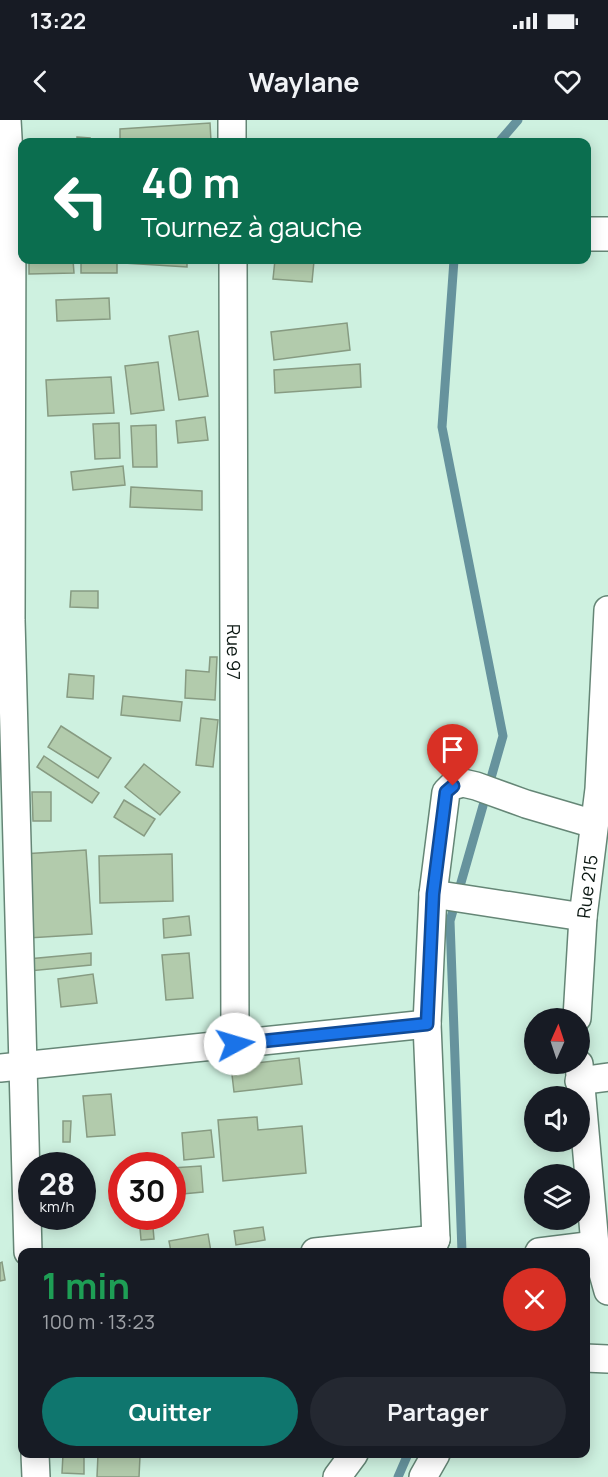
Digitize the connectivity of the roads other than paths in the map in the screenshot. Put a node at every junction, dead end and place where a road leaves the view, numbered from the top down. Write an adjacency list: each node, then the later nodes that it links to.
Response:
1 (7, 120): 4 (street)
2 (232, 120): 3 (street)
3 (232, 138)
4 (11, 208): 16 (street)
5 (591, 234): 6 (main road)
6 (608, 234)
7 (233, 264): 15 (street, Rue 97)
8 (608, 610): 9 (street, Rue 215)
9 (603, 789): 10 (street, Rue 215)
10 (594, 824): 11 (street); 12 (street, Rue 215)
11 (450, 897): 12 (street); 14 (street)
12 (583, 917): 13 (street, Rue 215)
13 (578, 1008)
14 (427, 1024): 15 (street); 21 (street)
15 (235, 1044): 16 (street)
16 (12, 1066): 22 (street)
17 (579, 1074): 20 (street)
18 (590, 1074): 19 (street)
19 (608, 1077)
20 (595, 1245): 24 (street); 25 (street)
21 (434, 1246): 23 (street)
22 (28, 1248)
23 (394, 1248)
24 (571, 1248)
25 (608, 1291)
26 (590, 1358): 27 (street)
27 (608, 1359)
28 (35, 1458): 31 (street)
29 (351, 1458): 32 (street)
30 (434, 1458): 33 (street)
31 (36, 1477)
32 (337, 1477)
33 (423, 1477)

